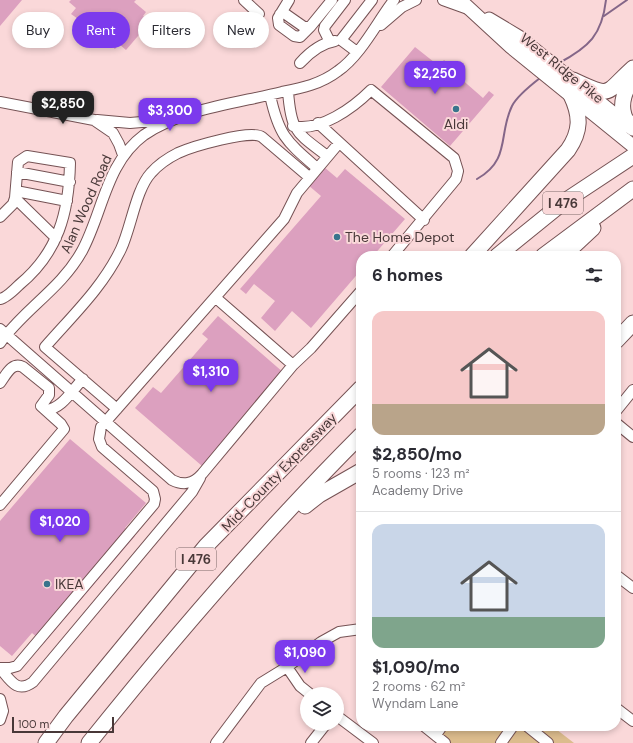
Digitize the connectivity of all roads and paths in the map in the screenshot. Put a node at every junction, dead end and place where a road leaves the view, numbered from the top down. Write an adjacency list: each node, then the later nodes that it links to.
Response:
1 (244, 0): 10 (street)
2 (289, 0): 3 (street)
3 (332, 0)
4 (345, 0): 14 (street)
5 (372, 0): 12 (street)
6 (416, 0): 13 (street)
7 (443, 0): 11 (street)
8 (460, 0): 11 (main road, West Ridge Pike)
9 (391, 1): 13 (street, Alan Wood Road)
10 (257, 12)
11 (474, 12): 19 (main road, West Ridge Pike)
12 (343, 37): 14 (street); 15 (street)
13 (365, 41): 15 (street, Alan Wood Road)
14 (330, 42): 16 (street)
15 (356, 52): 20 (street, Alan Wood Road)
16 (300, 63)
17 (633, 68): 19 (highway)
18 (633, 80): 27 (highway)
19 (577, 86): 27 (main road, West Ridge Pike); 29 (main road, West Ridge Pike); 44 (highway)
20 (288, 91): 21 (street, Alan Wood Road); 26 (street)
21 (270, 95): 23 (street, Alan Wood Road); 33 (street)
22 (0, 102): 24 (street)
23 (183, 117): 24 (street); 30 (street, Alan Wood Road)
24 (94, 120): 30 (street)
25 (318, 123): 26 (street); 28 (street); 41 (street)
26 (294, 126): 31 (street)
27 (633, 129)
28 (339, 143): 31 (street); 41 (street)
29 (633, 146)
30 (123, 155): 54 (street, Alan Wood Road)
31 (327, 156): 33 (street)
32 (633, 156): 45 (highway, I 476)
33 (317, 168): 35 (street)
34 (17, 172): 36 (street); 36 (street); 38 (street)
35 (309, 177): 49 (street); 58 (street)
36 (70, 182): 39 (street)
37 (633, 189): 46 (highway, I 476); 47 (highway)
38 (16, 195): 39 (street); 40 (street); 42 (street)
39 (68, 201): 42 (street)
40 (0, 216)
41 (424, 220): 43 (street)
42 (56, 238): 50 (street)
43 (396, 251)
44 (477, 251)
45 (504, 251)
46 (549, 251)
47 (568, 251)
48 (356, 297): 57 (street)
49 (216, 298): 57 (street); 66 (street)
50 (0, 299)
51 (633, 313): 53 (highway)
52 (633, 323): 55 (highway)
53 (621, 326)
54 (3, 332): 56 (street, Alan Wood Road); 62 (street)
55 (621, 336)
56 (0, 343)
57 (293, 365): 73 (street)
58 (83, 379): 62 (street); 66 (street)
59 (356, 382): 76 (highway)
60 (0, 383): 67 (street)
61 (633, 390): 65 (street)
62 (71, 392): 64 (street); 68 (street)
63 (356, 393): 76 (highway, Mid-County Expressway / I 476)
64 (61, 405): 67 (street); 69 (street)
65 (621, 405)
66 (117, 409): 68 (street)
67 (46, 410): 69 (street)
68 (105, 422): 73 (street); 82 (street)
69 (61, 424): 75 (street)
70 (621, 427): 71 (street)
71 (633, 437)
72 (356, 440): 77 (highway, I 476)
73 (202, 474): 82 (street)
74 (356, 474): 77 (highway)
75 (0, 505)
76 (206, 546): 97 (highway, Mid-County Expressway / I 476)
77 (233, 571): 98 (highway, I 476)
78 (621, 579): 79 (street)
79 (633, 588)
80 (356, 630): 81 (street)
81 (287, 667): 83 (street); 99 (street)
82 (0, 668)
83 (301, 687)
84 (0, 699): 86 (street)
85 (621, 712): 88 (street)
86 (0, 720)
87 (344, 721): 89 (street)
88 (633, 721)
89 (356, 730)
90 (320, 731): 100 (street)
91 (357, 731): 101 (street)
92 (431, 731): 96 (street)
93 (439, 731): 96 (street)
94 (509, 731): 103 (street)
95 (534, 731): 104 (street)
96 (436, 735): 102 (street)
97 (46, 743)
98 (89, 743)
99 (216, 743)
100 (311, 743)
101 (373, 743)
102 (446, 743)
103 (501, 743)
104 (548, 743)

